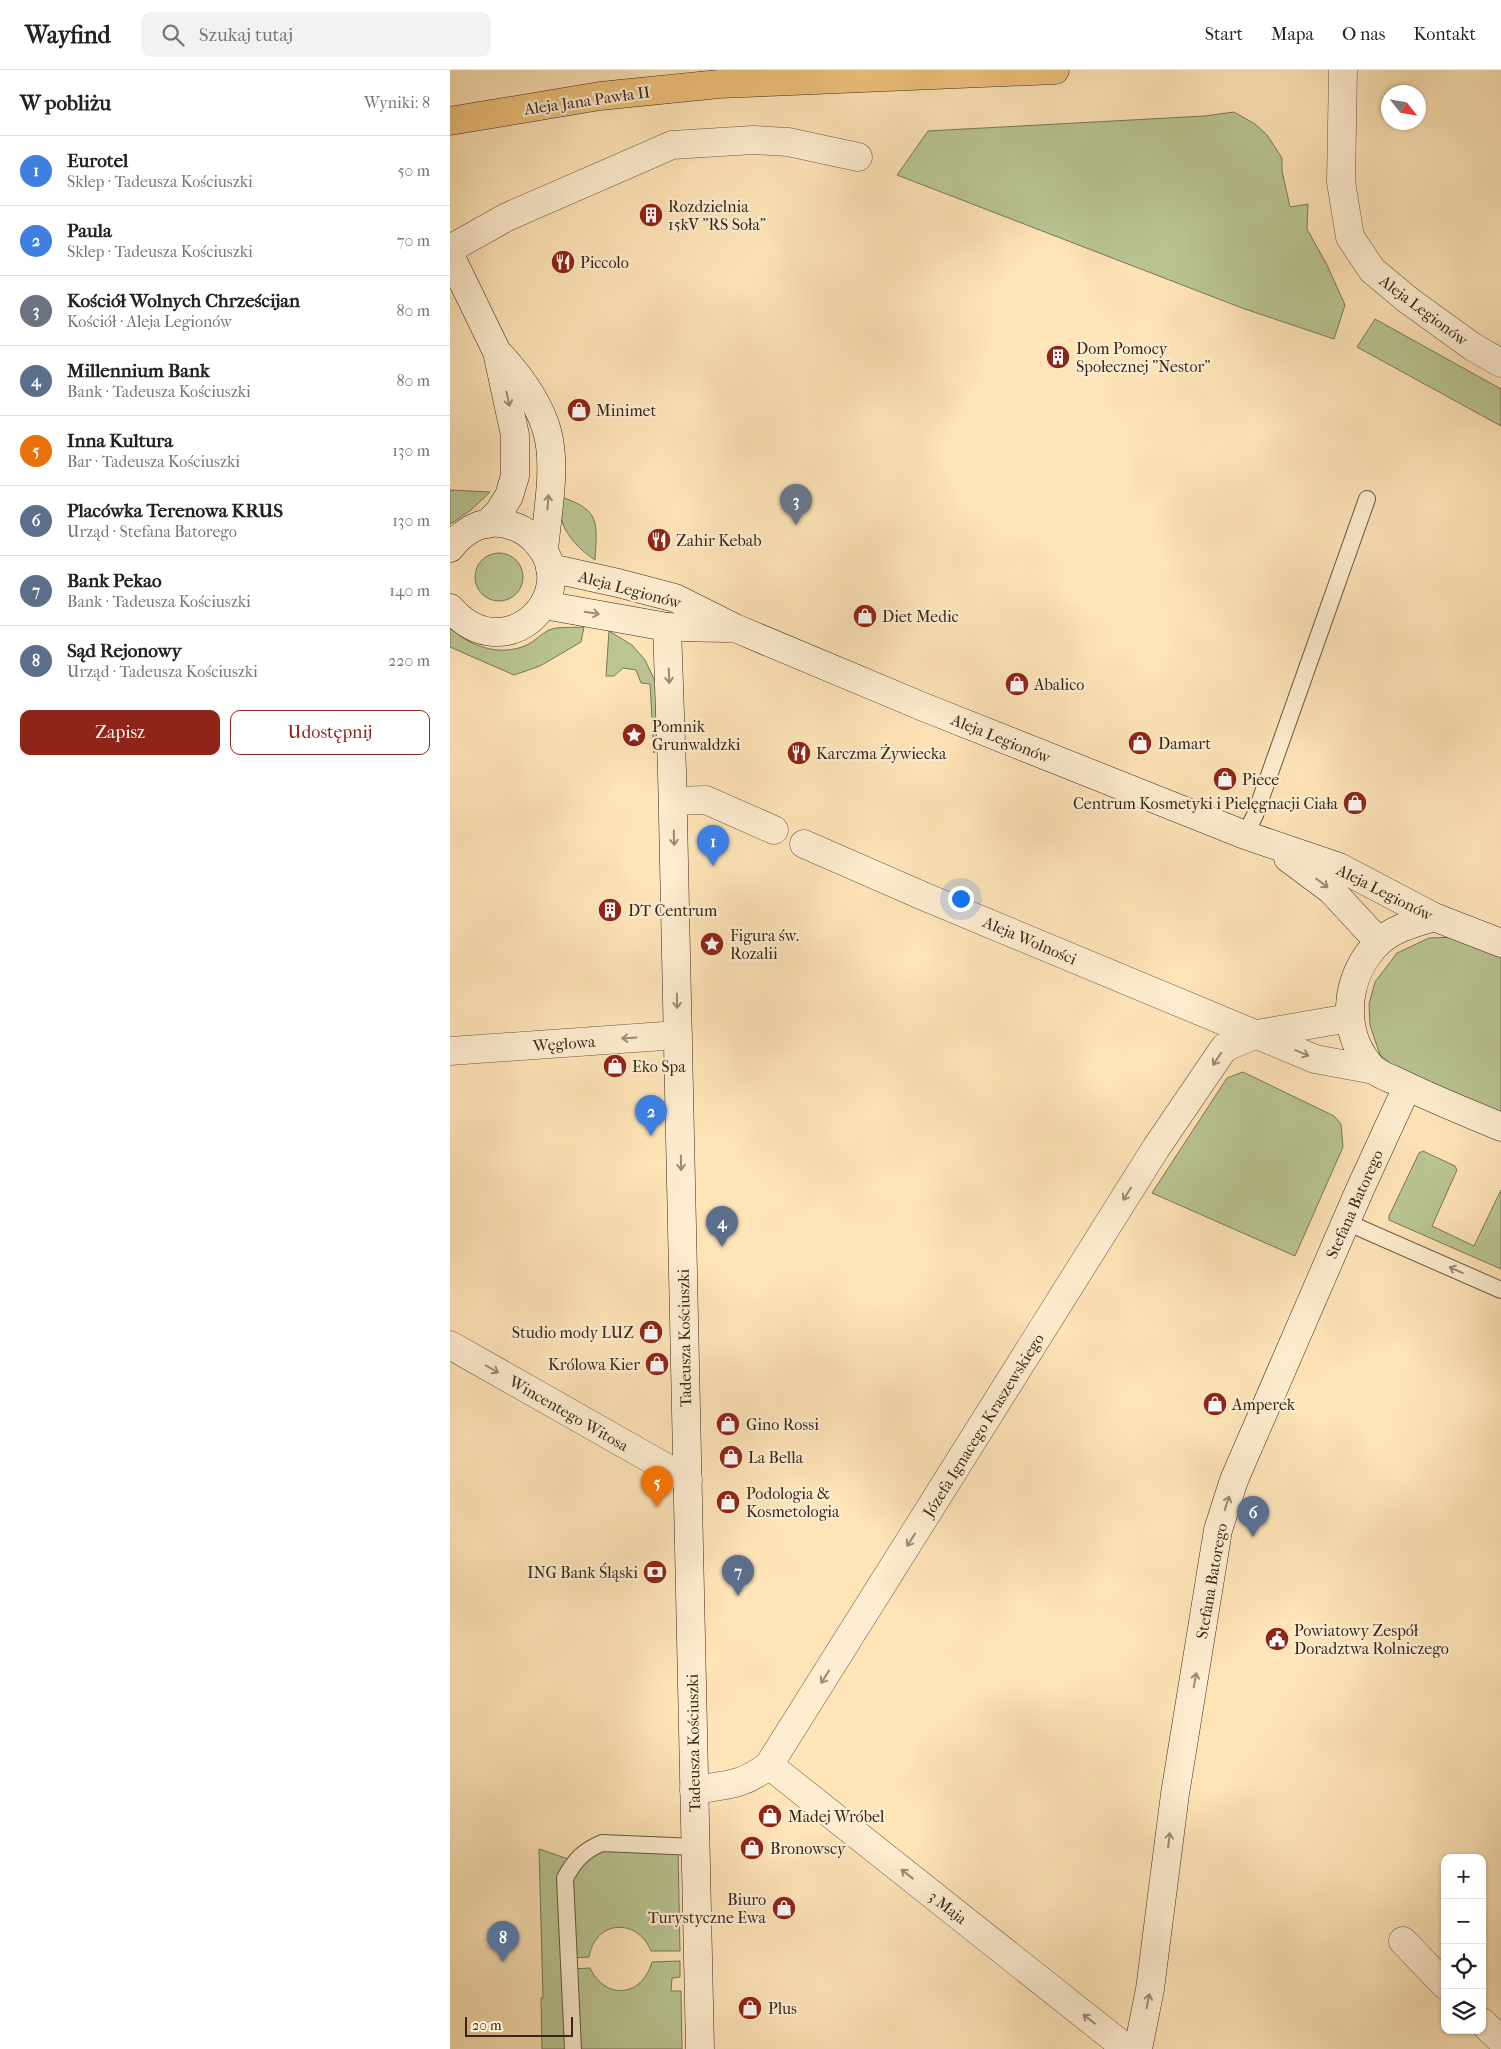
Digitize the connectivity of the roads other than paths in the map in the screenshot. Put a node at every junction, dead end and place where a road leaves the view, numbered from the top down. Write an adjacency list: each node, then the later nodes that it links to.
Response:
1 (1055, 70): 3 (main road, Aleja Jana Pawła II)
2 (1343, 70): 8 (street, Aleja Legionów)
3 (450, 121)
4 (858, 157): 5 (street)
5 (450, 250)
6 (450, 255): 7 (street)
7 (497, 352): 10 (street, one-way to 10); 12 (street, one-way to 7)
8 (1501, 363)
9 (1367, 499): 19 (lane)
10 (487, 524): 11 (street); 12 (street)
11 (450, 548)
12 (547, 559): 13 (street); 16 (street, Aleja Legionów)
13 (544, 604): 14 (street); 15 (street, Aleja Legionów, one-way to 15)
14 (450, 608)
15 (667, 627): 16 (street, Aleja Legionów); 17 (street, Tadeusza Kościuszki, one-way to 17)
16 (735, 628): 19 (street, Aleja Legionów)
17 (673, 801): 18 (street); 26 (street, Tadeusza Kościuszki, one-way to 26)
18 (774, 830)
19 (1257, 839): 21 (street, Aleja Legionów); 22 (street, Aleja Legionów, one-way to 22)
20 (804, 844): 25 (street, Aleja Wolności)
21 (1434, 917): 22 (street); 23 (street, Aleja Legionów)
22 (1379, 942): 24 (street)
23 (1501, 943)
24 (1349, 1018): 25 (street); 28 (street)
25 (1257, 1034): 28 (street, Aleja Wolności, one-way to 28); 35 (street, Józefa Ignacego Kraszewskiego, one-way to 35)
26 (678, 1035): 27 (street, Węglowa, one-way to 27); 34 (street, Tadeusza Kościuszki, one-way to 34)
27 (450, 1051)
28 (1374, 1070): 29 (street)
29 (1407, 1087): 30 (street); 31 (street, Stefana Batorego)
30 (1501, 1127)
31 (1346, 1222): 32 (lane, one-way to 31); 45 (street, Stefana Batorego, one-way to 31)
32 (1501, 1290)
33 (450, 1345): 34 (street, Wincentego Witosa, one-way to 34)
34 (688, 1480): 36 (street, Tadeusza Kościuszki)
35 (769, 1765): 36 (street, Józefa Ignacego Kraszewskiego); 44 (street, 3 Maja, one-way to 35)
36 (694, 1790): 37 (street, Tadeusza Kościuszki)
37 (696, 1847): 42 (lane); 43 (street, Tadeusza Kościuszki)
38 (1403, 1941): 39 (street)
39 (1441, 1980)
40 (1486, 2026): 41 (street)
41 (1501, 2040)
42 (573, 2049)
43 (700, 2049)
44 (1127, 2049)
45 (1138, 2049)

